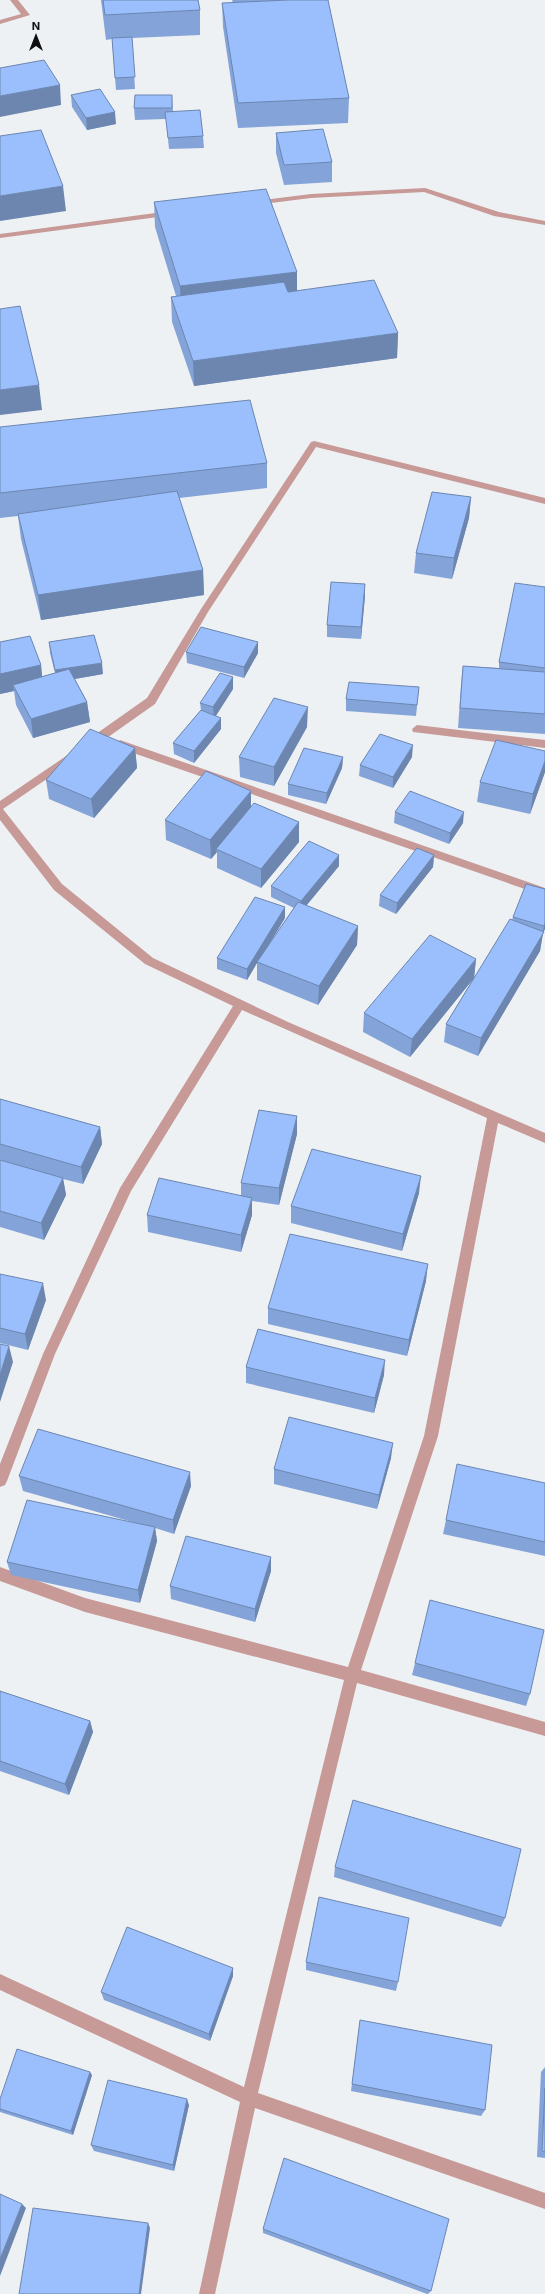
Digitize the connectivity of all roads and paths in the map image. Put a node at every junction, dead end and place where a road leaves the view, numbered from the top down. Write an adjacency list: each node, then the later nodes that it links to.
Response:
1 (14, 0): 2 (street)
2 (0, 22)
3 (249, 204): 5 (street)
4 (180, 212): 6 (street)
5 (545, 223)
6 (0, 236)
7 (545, 501): 9 (street)
8 (418, 729): 10 (street)
9 (100, 737): 11 (street); 13 (street)
10 (545, 744)
11 (0, 806)
12 (0, 812): 14 (street)
13 (545, 892)
14 (240, 1004): 15 (street); 17 (street)
15 (494, 1116): 16 (street); 19 (street)
16 (545, 1138)
17 (0, 1481)
18 (0, 1574): 19 (street)
19 (352, 1675): 20 (street); 22 (street)
20 (545, 1729)
21 (0, 1982): 22 (street)
22 (249, 2098): 23 (street); 24 (street)
23 (545, 2200)
24 (207, 2294)

